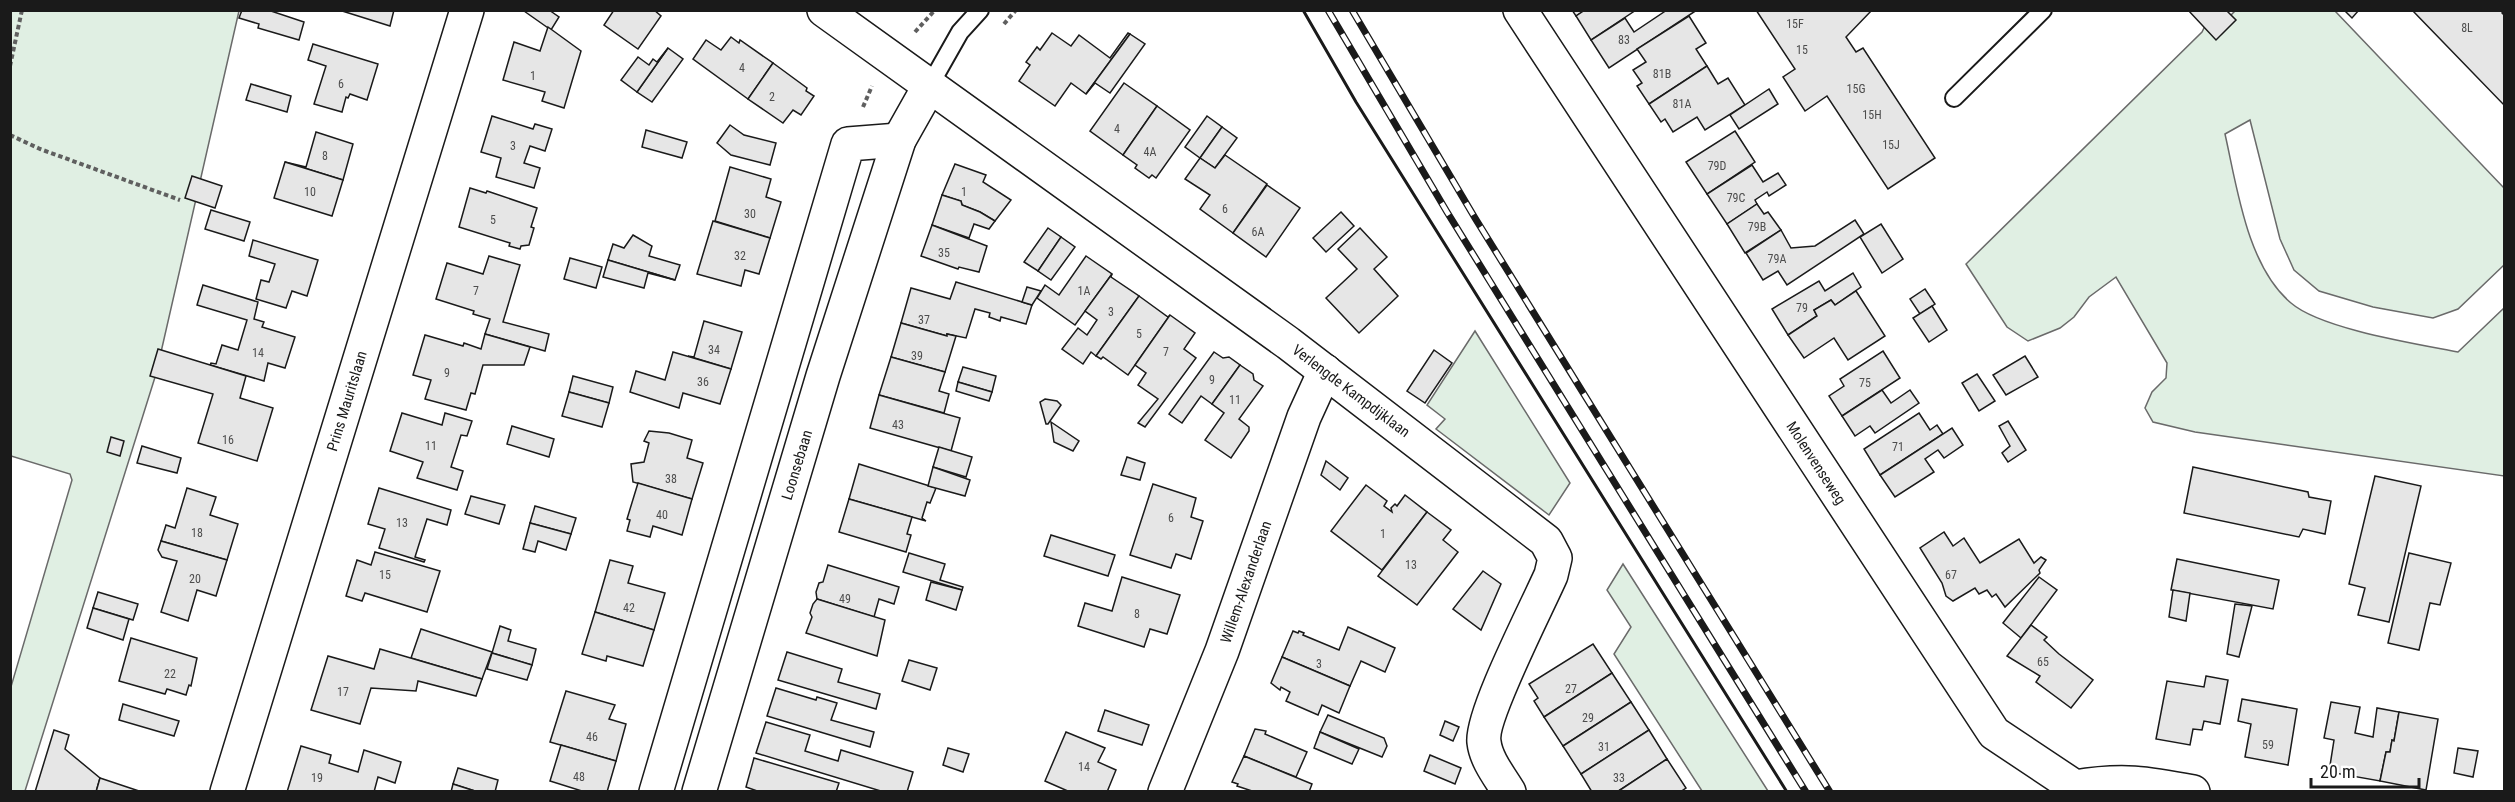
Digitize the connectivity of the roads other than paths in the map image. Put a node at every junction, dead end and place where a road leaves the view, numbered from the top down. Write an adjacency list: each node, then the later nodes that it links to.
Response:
1 (467, 10): 11 (street, Prins Mauritslaan)
2 (824, 10): 6 (street, Verlengde Kampdijklaan)
3 (980, 10): 6 (lane, Loonsebaan)
4 (1520, 10): 10 (street, Molenvenseweg)
5 (2043, 10): 7 (lane)
6 (930, 85): 8 (street, Loonsebaan); 9 (street, Verlengde Kampdijklaan)
7 (1954, 98)
8 (899, 140): 12 (street); 13 (street, Loonsebaan)
9 (1325, 371): 14 (street, Willem-Alexanderlaan); 15 (street, Verlengde Kampdijklaan)
10 (2076, 789): 16 (street, Molenvenseweg)
11 (227, 792)
12 (656, 792)
13 (699, 792)
14 (1165, 792)
15 (1509, 792)
16 (2193, 792)

